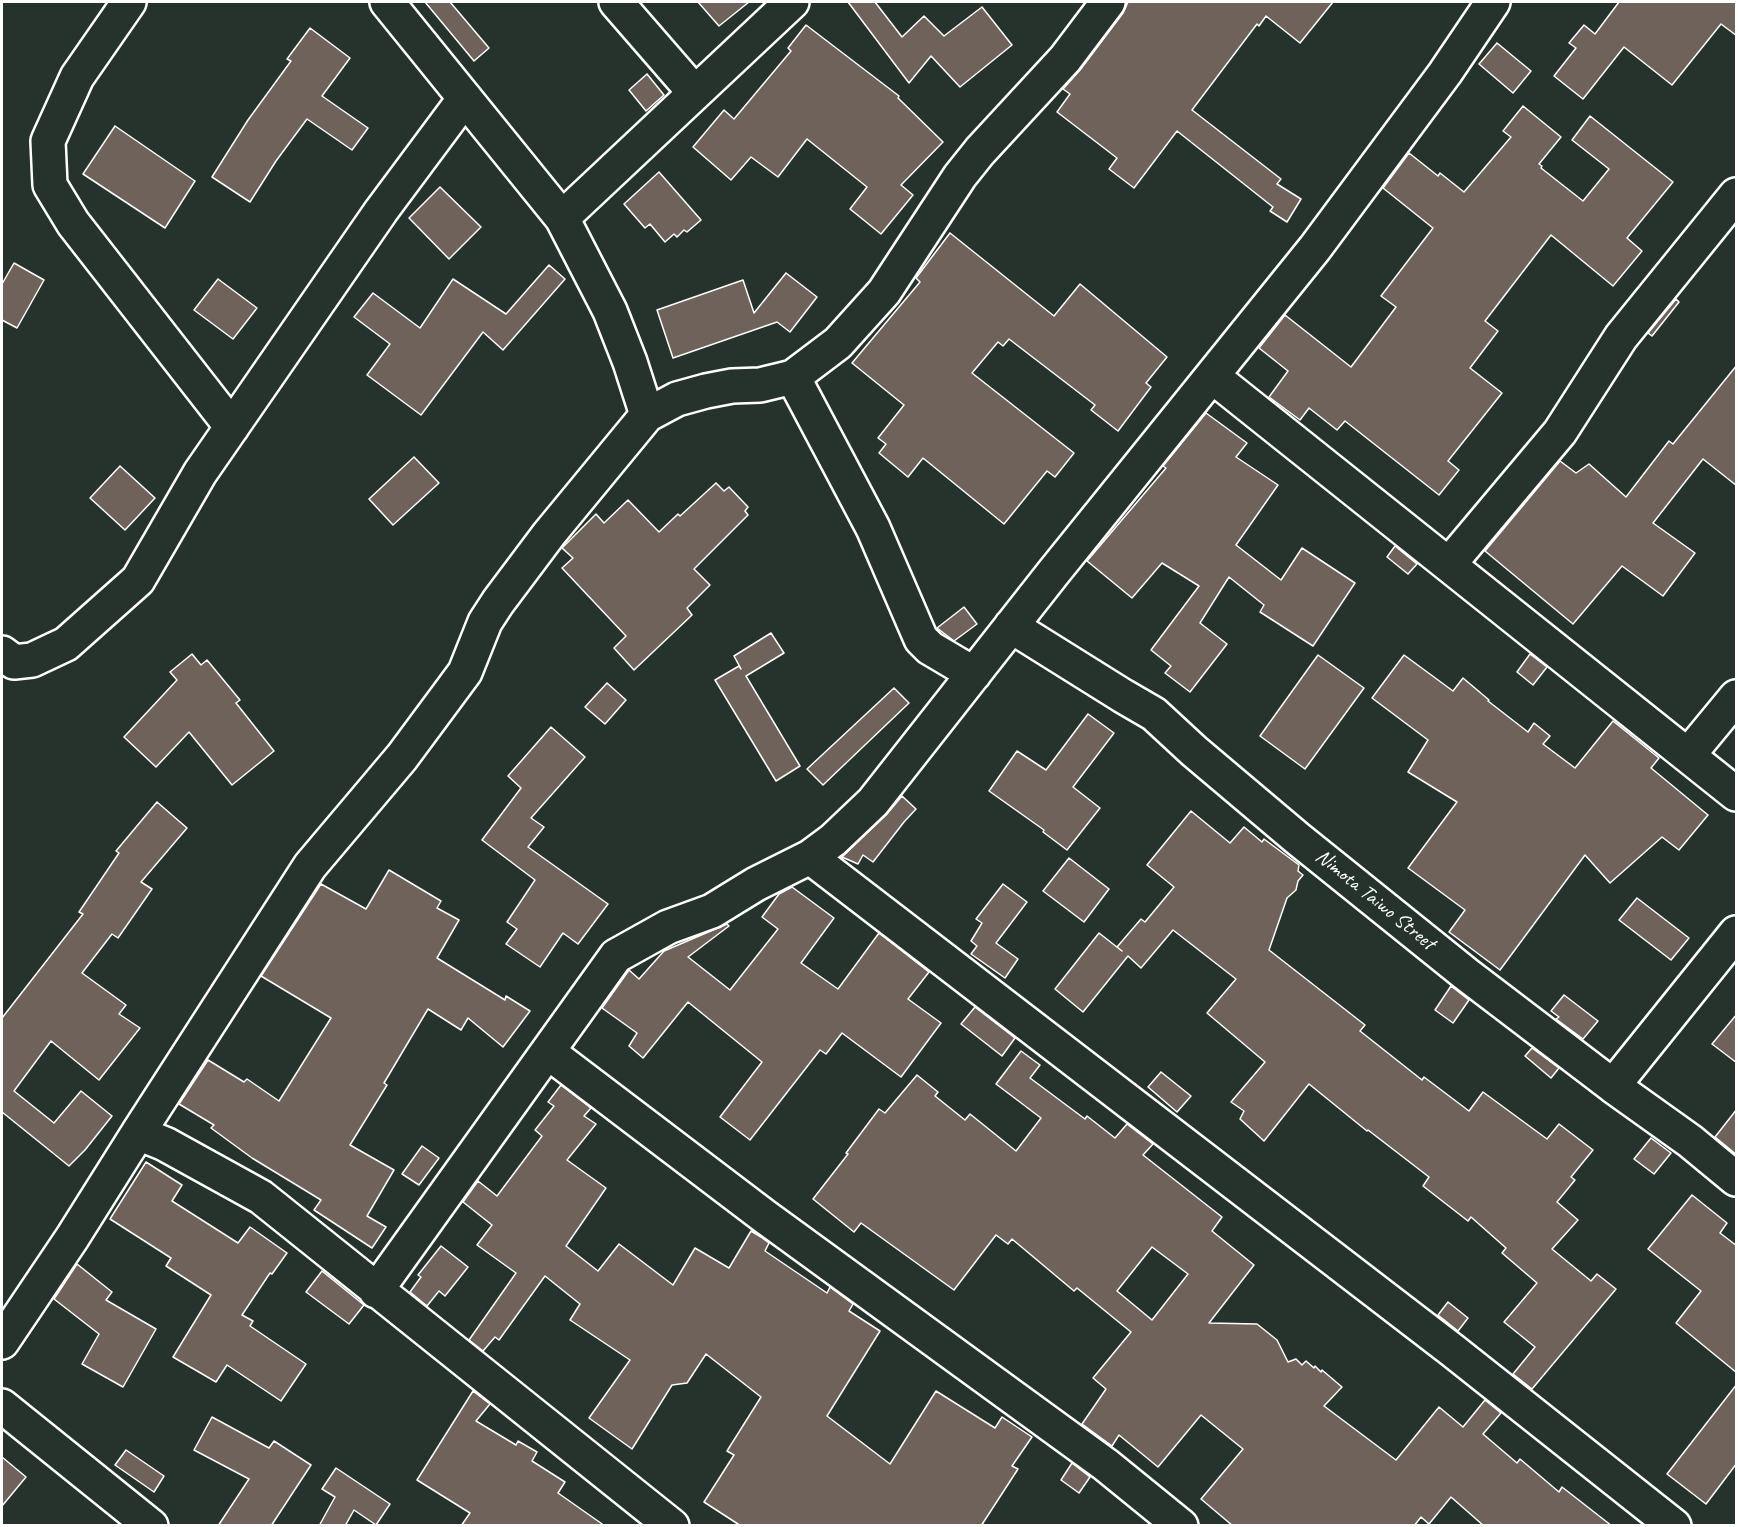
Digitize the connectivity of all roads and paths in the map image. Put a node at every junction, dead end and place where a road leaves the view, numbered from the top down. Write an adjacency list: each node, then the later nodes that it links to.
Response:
1 (129, 2): 14 (street)
2 (387, 2): 8 (street)
3 (616, 2): 7 (street)
4 (792, 2): 7 (street)
5 (1108, 2): 12 (street)
6 (1493, 2): 11 (street)
7 (695, 93): 10 (street)
8 (465, 98): 10 (street); 14 (street)
9 (1737, 195): 15 (street)
10 (562, 219): 13 (street)
11 (1212, 376): 15 (street); 16 (street)
12 (793, 377): 13 (street); 18 (street)
13 (647, 415): 26 (street)
14 (232, 428): 17 (street)
15 (1450, 563): 20 (street)
16 (1011, 627): 18 (street); 25 (street, Nimota Taiwo Street)
17 (2, 653)
18 (974, 674): 22 (street)
19 (1737, 697): 20 (street)
20 (1689, 754): 21 (street)
21 (1737, 794)
22 (810, 857): 24 (street); 34 (street)
23 (1737, 933): 25 (street)
24 (548, 1052): 28 (street); 33 (street)
25 (1613, 1086): 27 (street, Nimota Taiwo Street)
26 (138, 1133): 28 (street); 29 (street)
27 (1737, 1179)
28 (376, 1291): 32 (street)
29 (2, 1342)
30 (2, 1406): 31 (street)
31 (143, 1523)
32 (672, 1526)
33 (1180, 1526)
34 (1674, 1526)

